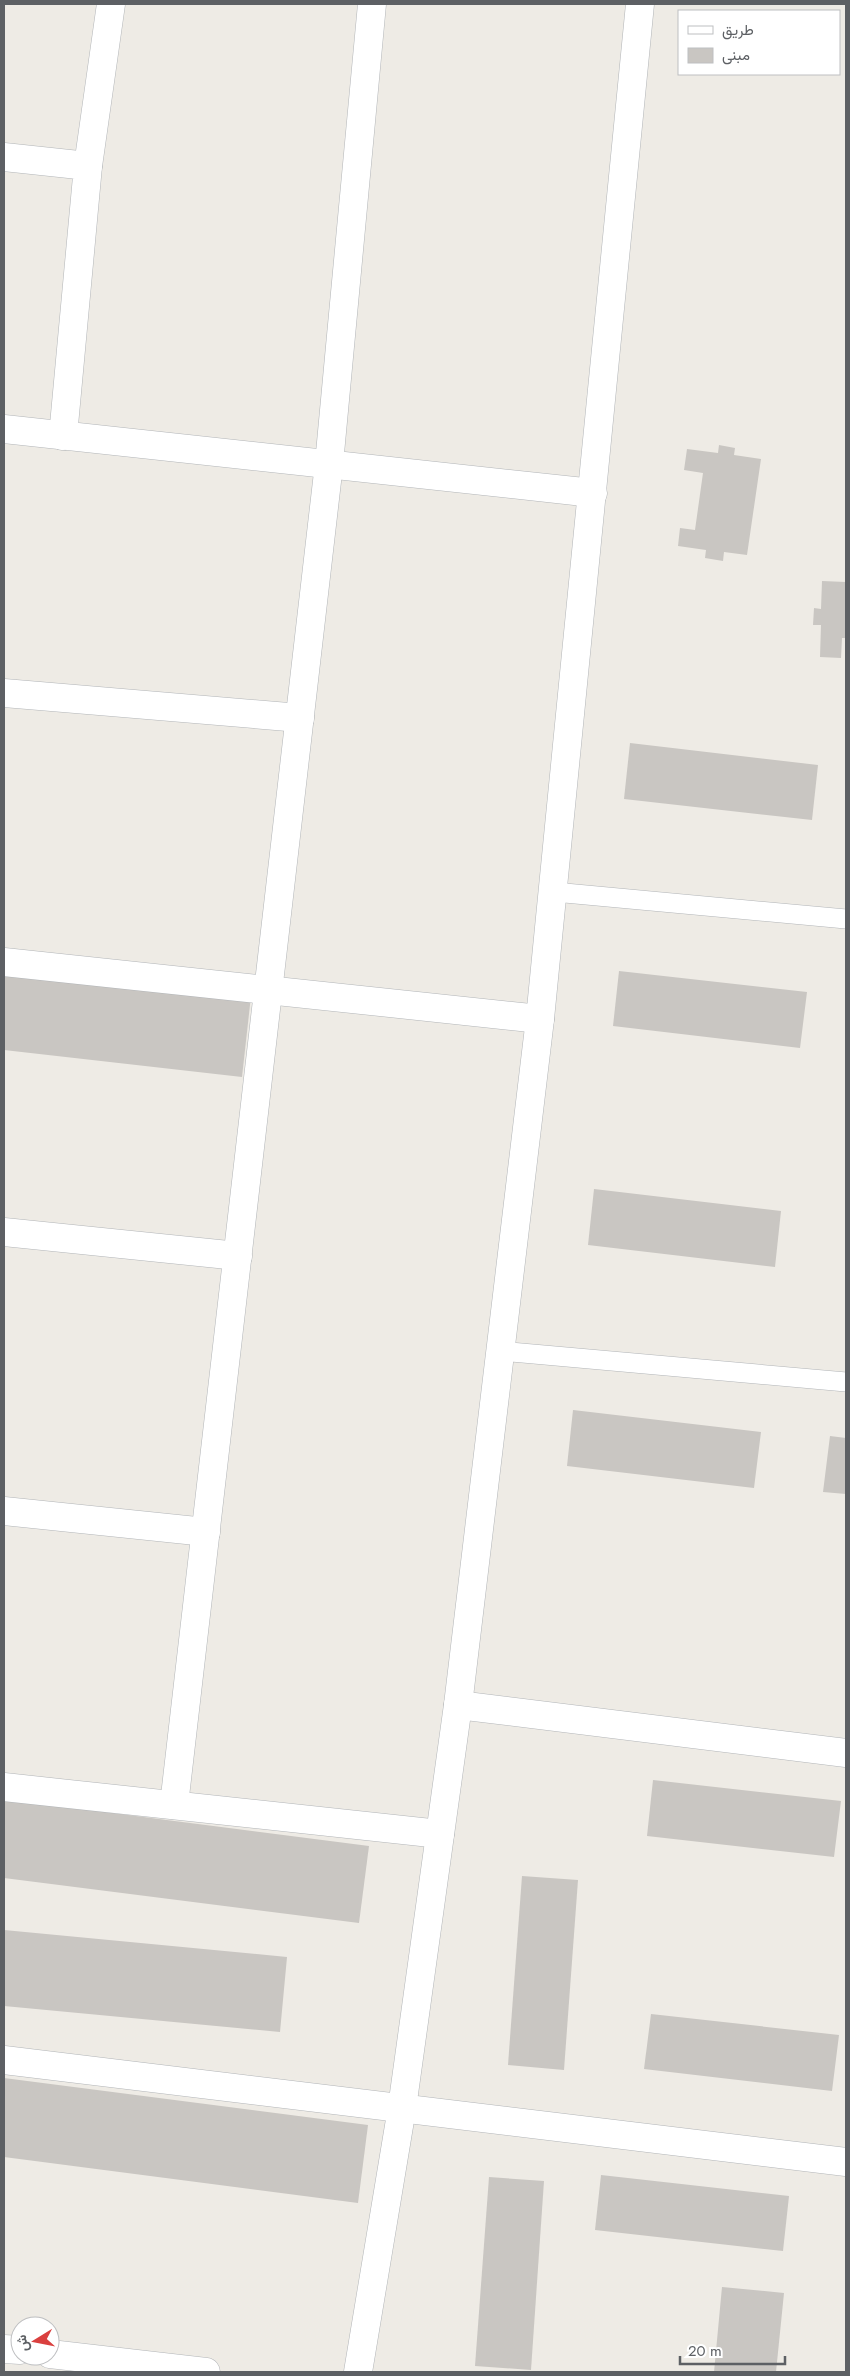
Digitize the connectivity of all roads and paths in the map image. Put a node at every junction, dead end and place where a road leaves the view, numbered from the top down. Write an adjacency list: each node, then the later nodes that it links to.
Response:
1 (111, 4): 5 (street)
2 (372, 4): 8 (street)
3 (640, 4): 9 (street)
4 (4, 157): 5 (street)
5 (88, 166): 7 (street)
6 (4, 430): 7 (street)
7 (63, 436): 8 (street)
8 (329, 464): 9 (street); 11 (street)
9 (593, 492): 12 (street)
10 (4, 693): 11 (street)
11 (300, 718): 15 (street)
12 (554, 892): 13 (lane); 16 (street)
13 (846, 919)
14 (4, 962): 15 (street)
15 (268, 989): 16 (street); 18 (street)
16 (540, 1019): 19 (street)
17 (4, 1232): 18 (street)
18 (238, 1256): 22 (street)
19 (500, 1351): 20 (lane); 23 (street)
20 (846, 1382)
21 (4, 1511): 22 (street)
22 (206, 1532): 26 (street)
23 (458, 1705): 24 (street); 27 (street)
24 (846, 1753)
25 (4, 1787): 26 (street)
26 (174, 1805): 27 (street)
27 (440, 1834): 29 (street)
28 (4, 2060): 29 (street)
29 (402, 2108): 30 (street); 33 (street)
30 (846, 2162)
31 (60, 2355): 32 (street)
32 (206, 2372)
33 (358, 2372)

